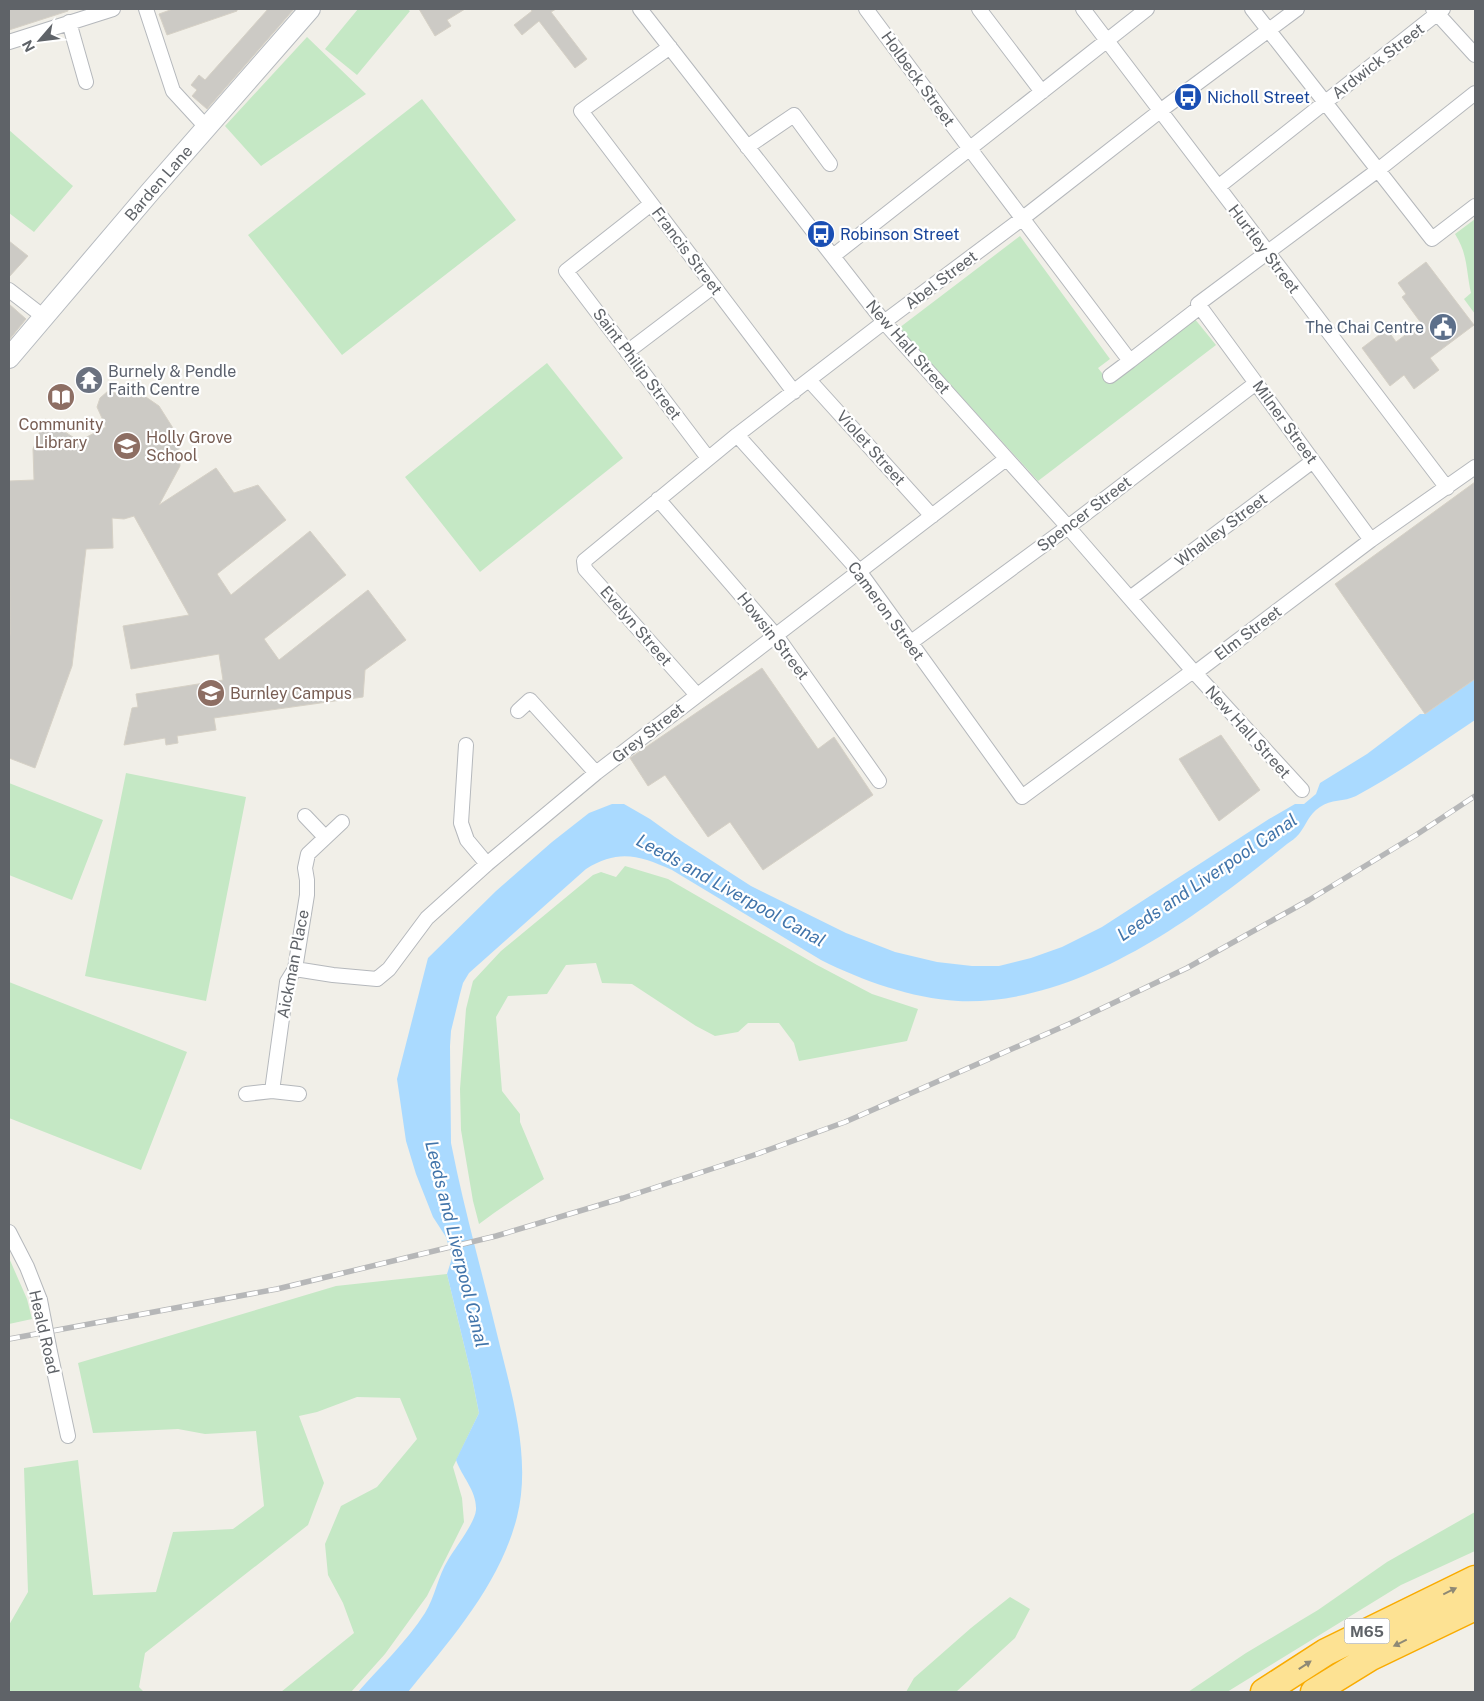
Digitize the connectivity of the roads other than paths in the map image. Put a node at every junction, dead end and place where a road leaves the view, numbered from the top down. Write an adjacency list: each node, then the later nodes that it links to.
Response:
1 (113, 9): 12 (street)
2 (146, 9): 23 (street)
3 (310, 9): 23 (street, Barden Lane)
4 (640, 9): 16 (street, New Hall Street)
5 (866, 9): 25 (street, Holbeck Street)
6 (979, 9): 19 (street)
7 (1083, 9): 14 (street, Hurtley Street)
8 (1147, 9): 14 (street)
9 (1252, 9): 13 (street)
10 (1298, 9): 13 (street, Abel Street)
11 (1438, 10): 17 (street); 21 (street, Ardwick Street)
12 (69, 22): 15 (street); 18 (street)
13 (1269, 31): 21 (street); 22 (street, Abel Street)
14 (1107, 40): 19 (street); 22 (street, Hurtley Street)
15 (9, 42)
16 (670, 47): 24 (street, New Hall Street); 29 (street, Francis Street)
17 (1475, 55)
18 (86, 82)
19 (1042, 92): 25 (street)
20 (1475, 93): 27 (street)
21 (1325, 102): 27 (street); 28 (street, Ardwick Street)
22 (1160, 111): 28 (street, Hurtley Street); 31 (street, Abel Street)
23 (207, 128): 37 (street, Barden Lane)
24 (747, 147): 26 (street); 33 (street, New Hall Street)
25 (970, 150): 31 (street, Holbeck Street); 33 (street)
26 (830, 164)
27 (1378, 170): 30 (street); 32 (street)
28 (1218, 187): 32 (street, Hurtley Street)
29 (651, 204): 34 (street, Francis Street); 39 (street, Saint Philip Street)
30 (1475, 206)
31 (1023, 218): 38 (street, Abel Street); 41 (street, Holbeck Street)
32 (1266, 252): 36 (street); 51 (street, Hurtley Street)
33 (833, 256): 38 (street, New Hall Street)
34 (714, 286): 39 (street); 45 (street, Francis Street)
35 (9, 290): 37 (street)
36 (1199, 305): 41 (street); 44 (street, Milner Street)
37 (44, 317): 40 (street, Barden Lane)
38 (884, 322): 43 (street, Abel Street); 48 (street, New Hall Street)
39 (627, 352): 47 (street, Saint Philip Street)
40 (9, 358)
41 (1130, 360): 42 (street)
42 (1110, 376)
43 (809, 380): 45 (street, Abel Street); 53 (street, Violet Street)
44 (1256, 383): 49 (street, Milner Street); 54 (street, Spencer Street)
45 (794, 392): 46 (street, Abel Street)
46 (737, 435): 47 (street, Abel Street); 57 (street, Cameron Street)
47 (708, 458): 52 (street, Abel Street)
48 (1006, 459): 53 (street, Grey Street); 54 (street, New Hall Street)
49 (1313, 461): 55 (street, Milner Street); 58 (street, Whalley Street)
50 (1475, 467): 51 (street, Elm Street)
51 (1447, 488): 55 (street, Elm Street)
52 (658, 499): 56 (street, Abel Street); 59 (street, Howsin Street)
53 (932, 516): 57 (street, Grey Street)
54 (1068, 527): 58 (street, New Hall Street); 60 (street, Spencer Street)
55 (1371, 540): 61 (street, Elm Street)
56 (589, 556): 62 (street, Evelyn Street)
57 (859, 571): 59 (street, Grey Street); 60 (street, Cameron Street)
58 (1130, 598): 61 (street, New Hall Street)
59 (776, 635): 62 (street, Grey Street); 66 (street, Howsin Street)
60 (910, 643): 68 (street, Cameron Street)
61 (1194, 672): 67 (street, New Hall Street); 68 (street, Elm Street)
62 (697, 695): 65 (street, Grey Street)
63 (518, 711): 65 (street)
64 (466, 745): 72 (street)
65 (596, 773): 72 (street, Grey Street)
66 (879, 781)
67 (1302, 790)
68 (1022, 797)
69 (305, 816): 71 (street)
70 (342, 822): 71 (street, Aickman Place)
71 (325, 837): 73 (street, Aickman Place)
72 (487, 864): 73 (street, Grey Street)
73 (295, 969): 74 (street, Aickman Place)
74 (272, 1091): 75 (street); 76 (street)
75 (246, 1094)
76 (299, 1094)
77 (9, 1232): 78 (street, Heald Road, bridge)
78 (68, 1436)
79 (1475, 1579): 81 (highway, M65, one-way to 79)
80 (1475, 1607): 82 (highway, M65, one-way to 82)
81 (1264, 1692)
82 (1314, 1692)

